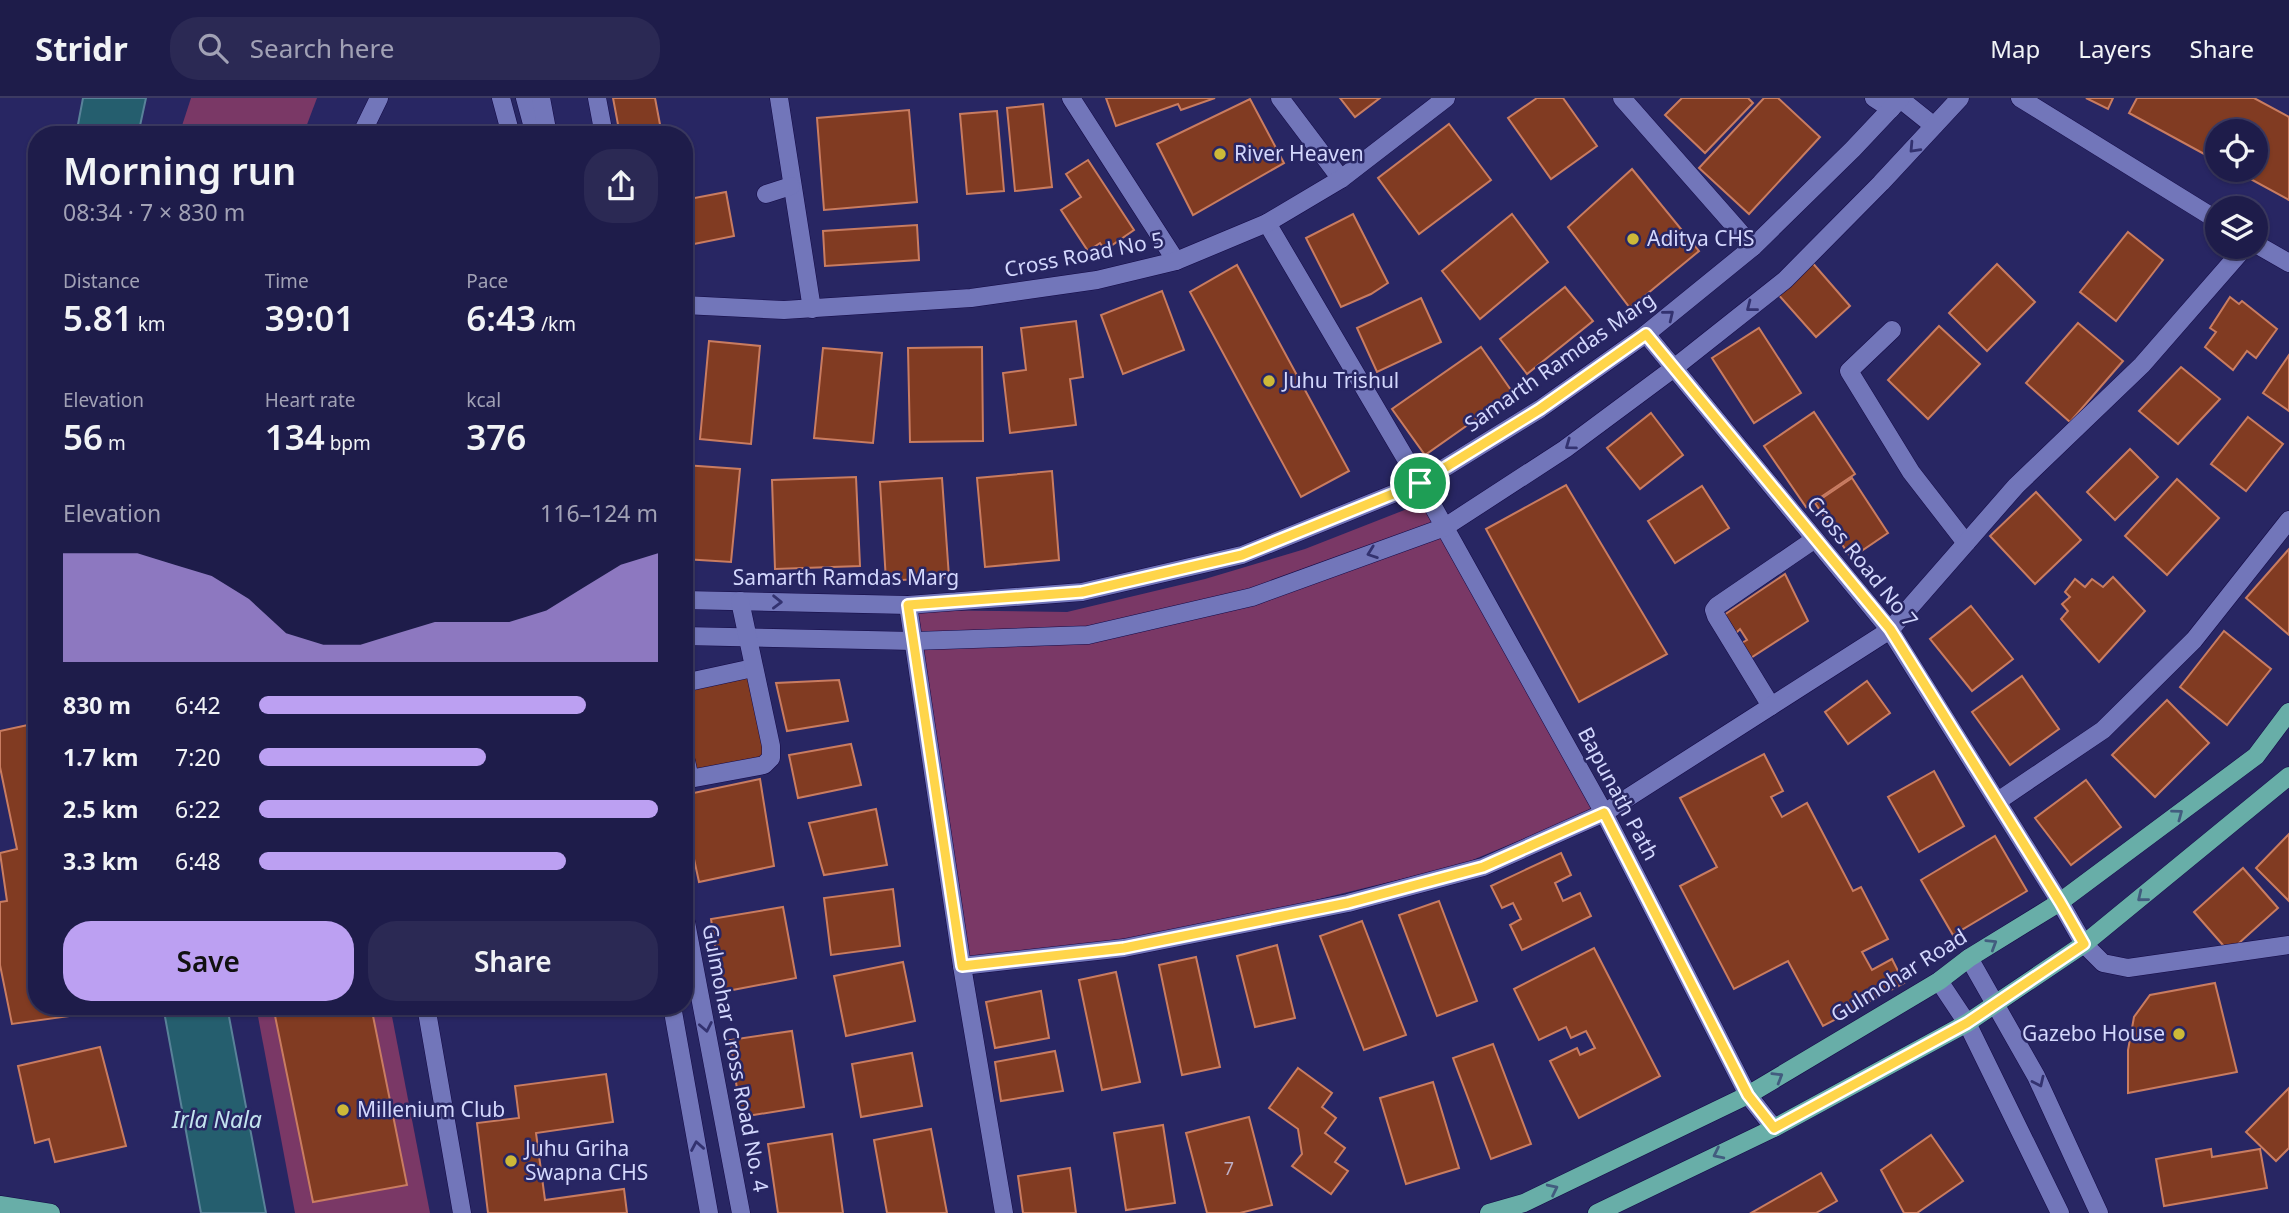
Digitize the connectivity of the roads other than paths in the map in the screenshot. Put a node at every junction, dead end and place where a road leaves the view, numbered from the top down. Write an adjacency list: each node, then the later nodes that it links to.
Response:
1 (379, 98): 15 (street)
2 (501, 98): 16 (street)
3 (525, 98): 17 (street)
4 (541, 98): 18 (street)
5 (597, 98): 19 (street)
6 (779, 98): 22 (street)
7 (1071, 98): 29 (street)
8 (1280, 98): 21 (street)
9 (1446, 98): 21 (street, Cross Road No 5)
10 (1622, 98): 26 (street)
11 (1874, 98): 14 (street)
12 (1960, 98): 20 (street)
13 (2020, 98): 24 (street)
14 (1898, 101): 20 (street); 26 (street, Samarth Ramdas Marg)
15 (365, 126)
16 (509, 126)
17 (533, 126)
18 (546, 126)
19 (602, 126)
20 (1934, 126): 35 (street, one-way to 35)
21 (1342, 179): 25 (street, Cross Road No 5)
22 (791, 186): 23 (street); 32 (street)
23 (766, 194)
24 (2205, 213)
25 (1267, 223): 29 (street, Cross Road No 5); 36 (street, Bapunath Path)
26 (1753, 247): 34 (street, Samarth Ramdas Marg, one-way to 26)
27 (2268, 251): 30 (street)
28 (2235, 259): 40 (street)
29 (1176, 261): 32 (street, Cross Road No 5)
30 (2289, 263)
31 (693, 305): 32 (street, Cross Road No 5)
32 (812, 309)
33 (1892, 330): 40 (street)
34 (1646, 334): 35 (street, Cross Road No 7); 36 (street, Samarth Ramdas Marg)
35 (1674, 368): 38 (street, one-way to 38); 39 (street, Cross Road No 7)
36 (1420, 483): 38 (street, Bapunath Path); 43 (street, Samarth Ramdas Marg)
37 (2289, 520): 54 (street)
38 (1445, 527): 47 (street, one-way to 47); 55 (street, Bapunath Path)
39 (1815, 539): 44 (street, Cross Road No 7); 50 (street)
40 (1966, 543): 44 (street)
41 (693, 600): 42 (street, Samarth Ramdas Marg)
42 (740, 601): 43 (street, Samarth Ramdas Marg, one-way to 43); 46 (street)
43 (908, 605): 47 (street)
44 (1890, 629): 50 (street); 54 (street, Cross Road No 7)
45 (693, 636): 46 (street)
46 (747, 638): 47 (street); 48 (street)
47 (914, 641): 61 (street)
48 (753, 668): 49 (street); 53 (street)
49 (693, 681)
50 (1771, 706): 55 (street)
51 (2289, 712): 56 (main road, Gulmohar Road, one-way to 51)
52 (2289, 776): 57 (main road, one-way to 57)
53 (693, 779)
54 (1998, 801): 56 (street, Cross Road No 7)
55 (1604, 813): 61 (street); 67 (street, Bapunath Path)
56 (2060, 902): 57 (street, Cross Road No 7); 59 (main road, Gulmohar Road, one-way to 56)
57 (2084, 944): 58 (street); 63 (main road)
58 (2289, 945)
59 (1969, 958): 62 (main road, Gulmohar Road); 63 (street)
60 (693, 960): 73 (street, Gulmohar Cross Road No. 4, one-way to 73)
61 (962, 966): 74 (street)
62 (1939, 981): 66 (street); 67 (main road, Gulmohar Road, one-way to 62)
63 (1996, 1002): 66 (main road); 78 (street, one-way to 78)
64 (428, 1015): 71 (street)
65 (674, 1015): 72 (street, one-way to 65)
66 (1967, 1023): 68 (main road); 77 (street)
67 (1748, 1095): 68 (street, Bapunath Path); 75 (main road, Gulmohar Road, one-way to 67)
68 (1774, 1128): 76 (main road, one-way to 76)
69 (0, 1205): 70 (main road)
70 (51, 1213)
71 (462, 1213)
72 (709, 1213)
73 (741, 1213)
74 (1004, 1213)
75 (1489, 1213)
76 (1597, 1213)
77 (2060, 1213)
78 (2099, 1213)

